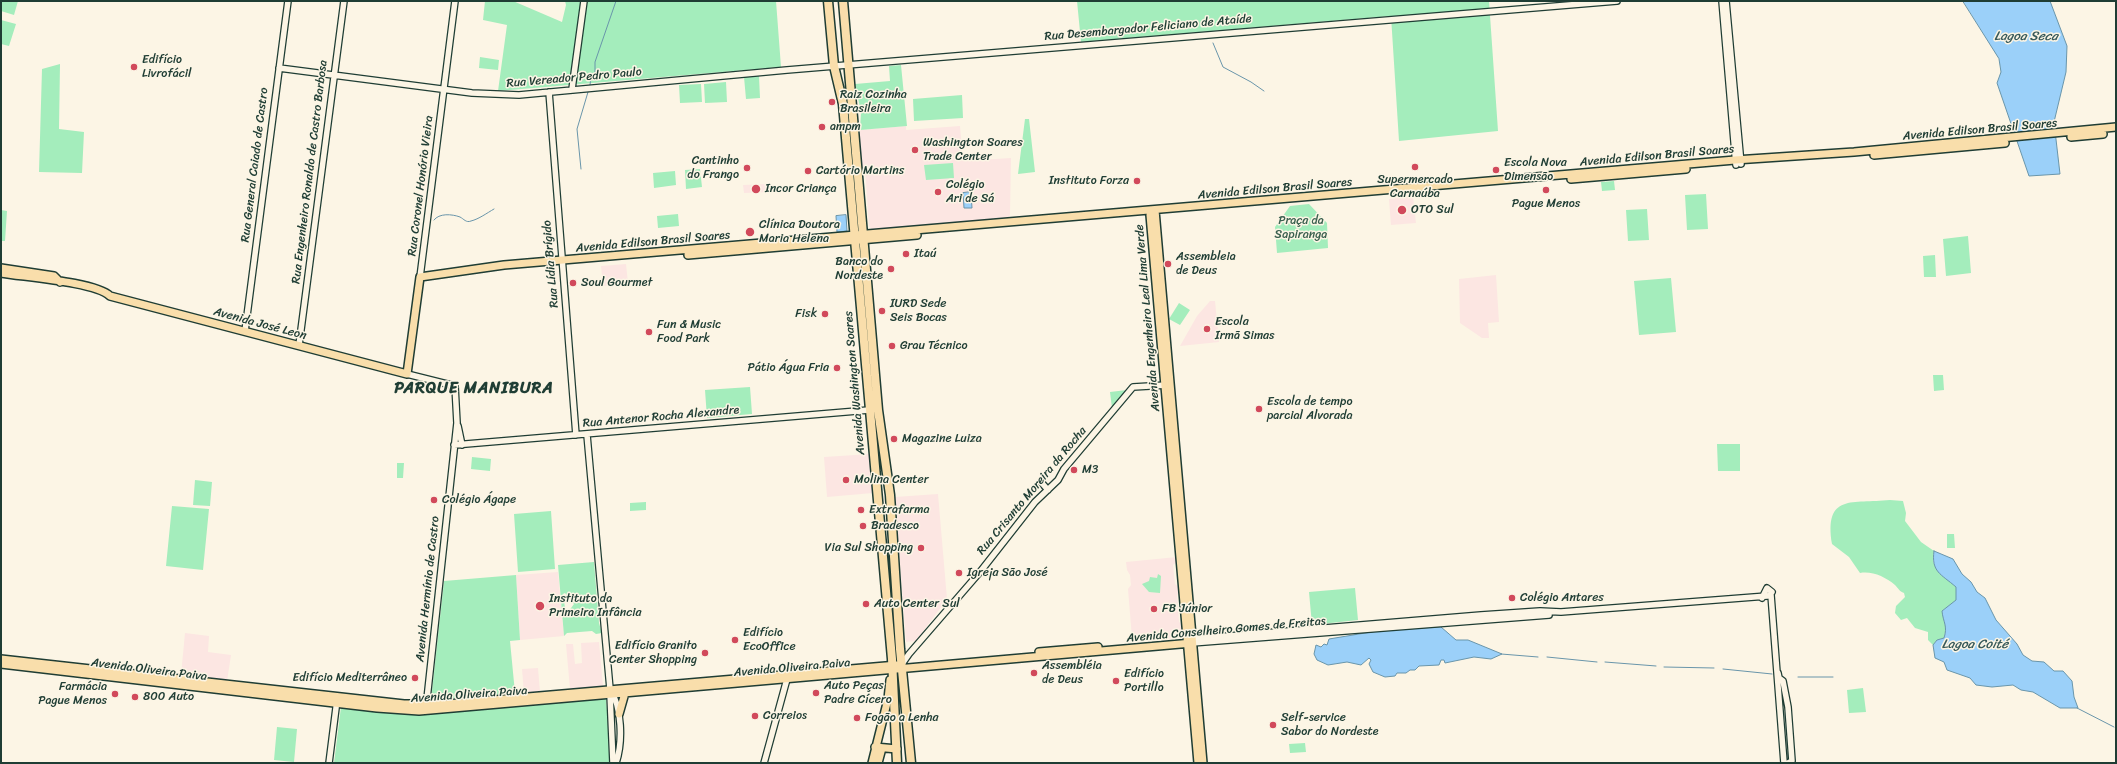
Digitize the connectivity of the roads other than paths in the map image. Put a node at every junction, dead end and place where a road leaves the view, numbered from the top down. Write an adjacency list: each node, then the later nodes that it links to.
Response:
1 (288, 1): 12 (street, Rua General Caiado de Castro)
2 (344, 1): 13 (street, Rua Engenheiro Ronaldo de Castro Barbosa)
3 (456, 1): 14 (street, Rua Coronel Honório Vieira)
4 (584, 1): 15 (street)
5 (828, 1): 11 (highway, Avenida Washington Soares)
6 (844, 1): 10 (highway, Avenida Washington Soares)
7 (1617, 1): 10 (street, Rua Desembargador Feliciano de Ataíde)
8 (1722, 1): 18 (street)
9 (1726, 1): 18 (street)
10 (848, 65): 11 (street, Rua Vereador Pedro Paulo); 20 (highway, Avenida Washington Soares)
11 (834, 66): 15 (street, Rua Vereador Pedro Paulo); 21 (highway, Avenida Washington Soares)
12 (279, 68): 13 (street, Rua Vereador Pedro Paulo); 27 (street, Rua General Caiado de Castro)
13 (333, 75): 14 (street, Rua Vereador Pedro Paulo); 28 (street, Rua Engenheiro Ronaldo de Castro Barbosa)
14 (444, 89): 16 (street, Rua Vereador Pedro Paulo); 25 (street, Rua Coronel Honório Vieira)
15 (572, 90): 16 (street, Rua Vereador Pedro Paulo)
16 (548, 92): 22 (street, Rua Lídia Brígido)
17 (2113, 130): 18 (main road, Avenida Edilson Brasil Soares)
18 (1738, 162): 19 (main road, Avenida Edilson Brasil Soares)
19 (1154, 213): 20 (main road, Avenida Edilson Brasil Soares); 30 (main road, Avenida Engenheiro Leal Lima Verde)
20 (863, 237): 21 (main road, Avenida Edilson Brasil Soares); 44 (highway, Avenida Washington Soares)
21 (854, 238): 22 (main road, Avenida Edilson Brasil Soares); 32 (highway, Avenida Washington Soares)
22 (561, 263): 25 (main road, Avenida Edilson Brasil Soares); 34 (street, Rua Lídia Brígido)
23 (1, 268): 26 (main road, Avenida José Leon)
24 (1, 274): 26 (main road, Avenida José Leon)
25 (420, 277): 29 (main road, Rua Coronel Honório Vieira)
26 (60, 282): 27 (main road, Avenida José Leon)
27 (245, 331): 28 (main road, Avenida José Leon)
28 (299, 345): 29 (main road, Avenida José Leon)
29 (407, 374): 31 (street, Avenida José Leon)
30 (1167, 385): 39 (street, Rua Crisanto Moreira da Rocha); 40 (main road, Avenida Engenheiro Leal Lima Verde)
31 (455, 386): 33 (street, Avenida Hermínio de Castro)
32 (869, 410): 35 (street, Rua Antenor Rocha Alexandre); 43 (highway, Avenida Washington Soares)
33 (457, 423): 36 (street, Avenida Hermínio de Castro); 37 (street, Avenida Hermínio de Castro)
34 (576, 435): 35 (street, Rua Antenor Rocha Alexandre); 37 (street, Rua Antenor Rocha Alexandre)
35 (587, 435): 47 (street)
36 (454, 445): 37 (street, Rua Antenor Rocha Alexandre); 50 (street, Avenida Hermínio de Castro)
37 (462, 445)
38 (1041, 482): 39 (street)
39 (1048, 490): 44 (street, Rua Crisanto Moreira da Rocha)
40 (1189, 641): 44 (main road, Avenida Conselheiro Gomes de Freitas); 45 (street, Avenida Conselheiro Gomes de Freitas); 63 (main road, Avenida Engenheiro Leal Lima Verde); 64 (main road, Avenida Engenheiro Leal Lima Verde)
41 (1, 659): 49 (main road, Avenida Oliveira Paiva)
42 (1, 664): 49 (main road, Avenida Oliveira Paiva)
43 (892, 667): 44 (main road, Avenida Conselheiro Gomes de Freitas); 46 (main road, Avenida Oliveira Paiva); 47 (main road, Avenida Oliveira Paiva); 53 (main road); 54 (highway, Avenida Washington Soares)
44 (902, 667): 62 (highway, Avenida Washington Soares)
45 (1777, 671): 65 (street); 66 (street)
46 (787, 679): 48 (main road, Avenida Oliveira Paiva); 58 (street)
47 (611, 692): 48 (main road, Avenida Oliveira Paiva); 50 (main road, Avenida Oliveira Paiva); 51 (street); 52 (street)
48 (625, 693): 51 (main road)
49 (337, 700): 50 (main road, Avenida Oliveira Paiva); 55 (street)
50 (427, 707)
51 (620, 718): 52 (street); 57 (street)
52 (612, 720): 56 (street)
53 (878, 748): 54 (main road); 59 (main road); 60 (main road)
54 (896, 749): 61 (highway, Avenida Washington Soares)
55 (329, 763)
56 (613, 763)
57 (616, 763)
58 (764, 763)
59 (872, 763)
60 (878, 763)
61 (898, 763)
62 (911, 763)
63 (1198, 763)
64 (1203, 763)
65 (1784, 763)
66 (1788, 763)

